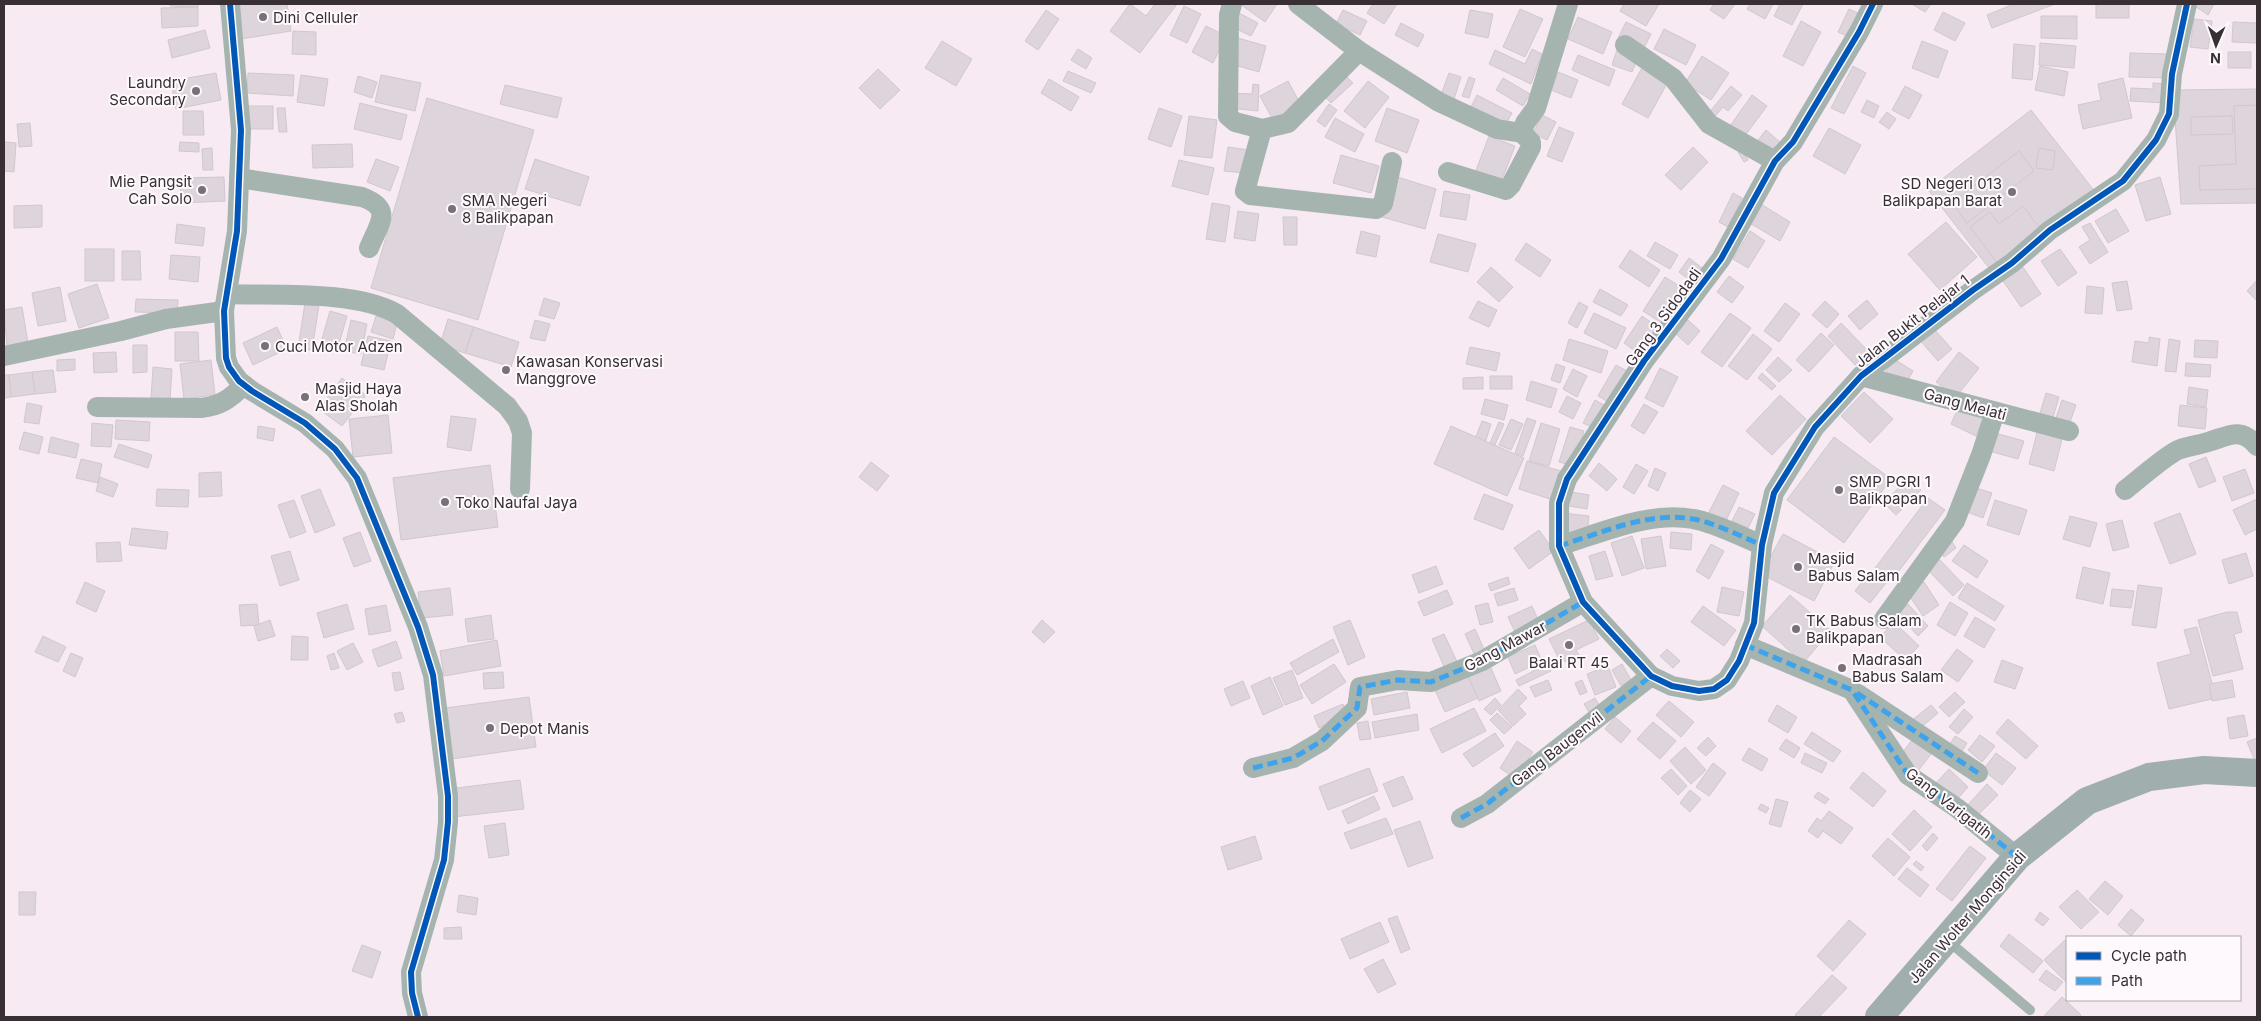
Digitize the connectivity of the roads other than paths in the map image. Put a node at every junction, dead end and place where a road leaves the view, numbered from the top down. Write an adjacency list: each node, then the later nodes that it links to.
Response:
1 (230, 4): 14 (street)
2 (1232, 4): 9 (street)
3 (1298, 4): 8 (street)
4 (1568, 4): 10 (street)
5 (1873, 4): 11 (street, Gang 3 Sidodadi)
6 (2187, 4): 18 (street, Jalan Bukit Pelajar 1)
7 (1625, 45): 11 (street)
8 (1359, 51): 9 (street); 10 (street)
9 (1262, 129): 12 (street)
10 (1522, 133): 13 (street)
11 (1775, 161): 27 (street, Gang 3 Sidodadi)
12 (1392, 162)
13 (1448, 172)
14 (239, 178): 15 (street); 16 (street)
15 (369, 248)
16 (225, 303): 17 (street); 19 (street); 24 (street)
17 (4, 356)
18 (1861, 376): 21 (street, Gang Melati); 26 (street, Jalan Bukit Pelajar 1)
19 (244, 386): 20 (street); 41 (street)
20 (97, 407)
21 (1995, 412): 22 (street, Gang Melati); 29 (street)
22 (2069, 431)
23 (2257, 446): 25 (street)
24 (520, 489)
25 (2125, 490)
26 (1762, 545): 27 (street); 30 (street, Jalan Bukit Pelajar 1)
27 (1559, 546): 28 (street, Gang 3 Sidodadi)
28 (1583, 602): 31 (street, Gang 3 Sidodadi); 34 (street, Gang Mawar)
29 (1884, 619)
30 (1745, 645): 32 (street); 33 (street, Jalan Bukit Pelajar 1)
31 (1651, 676): 33 (street, Gang 3 Sidodadi); 37 (street, Gang Baugenvil)
32 (1852, 690): 35 (street); 38 (street, Gang Varigatih)
33 (1699, 692)
34 (1252, 768)
35 (1978, 773)
36 (2257, 773): 38 (main road, Jalan Wolter Monginsidi)
37 (1461, 818)
38 (2017, 857): 39 (main road, Jalan Wolter Monginsidi)
39 (1947, 939): 40 (lane); 42 (main road, Jalan Wolter Monginsidi)
40 (2030, 1010)
41 (418, 1017)
42 (1879, 1017)

